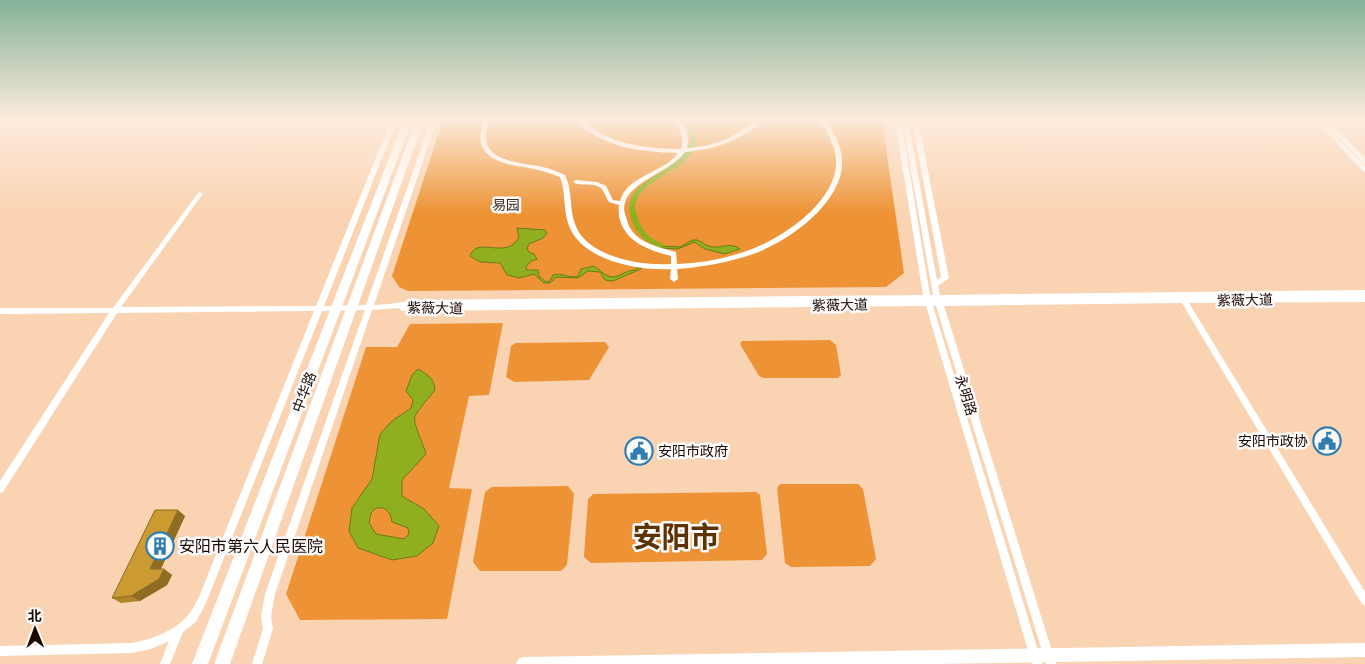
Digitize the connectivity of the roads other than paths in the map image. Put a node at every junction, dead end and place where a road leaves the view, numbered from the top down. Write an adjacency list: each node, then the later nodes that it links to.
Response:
1 (382, 151): 27 (street)
2 (396, 151): 28 (highway, 中华路)
3 (409, 151): 29 (highway, 中华路)
4 (423, 151): 26 (street)
5 (487, 151): 18 (street)
6 (682, 151): 17 (street)
7 (838, 151): 18 (street)
8 (903, 151): 23 (street, 永明路)
9 (911, 151): 20 (street, 永明路)
10 (921, 151): 20 (street)
11 (1347, 151): 14 (street)
12 (1354, 151): 13 (street)
13 (1365, 162)
14 (1365, 170)
15 (576, 182): 17 (street)
16 (200, 194): 30 (street)
17 (623, 204): 18 (street)
18 (674, 267): 19 (street)
19 (674, 279)
20 (934, 285): 24 (street, 永明路)
21 (1365, 293): 24 (street, 紫薇大道)
22 (1365, 299): 25 (street, 紫薇大道)
23 (928, 301): 24 (street, 紫薇大道); 26 (street, 紫薇大道); 37 (street, 永明路)
24 (938, 301): 25 (street, 紫薇大道); 37 (street, 永明路)
25 (1184, 301): 33 (street)
26 (369, 307): 29 (street, 紫薇大道); 41 (street)
27 (320, 308): 28 (street, 紫薇大道); 30 (street, 紫薇大道); 34 (street)
28 (336, 308): 29 (street, 紫薇大道); 39 (highway, 中华路)
29 (352, 308): 40 (highway, 中华路)
30 (115, 310): 31 (street, 紫薇大道); 32 (street)
31 (0, 311)
32 (0, 489)
33 (1365, 601)
34 (179, 629): 36 (street); 38 (street)
35 (1365, 650): 37 (main road)
36 (0, 651)
37 (1043, 660): 42 (main road)
38 (165, 664)
39 (200, 664)
40 (222, 664)
41 (257, 664)
42 (523, 664)

